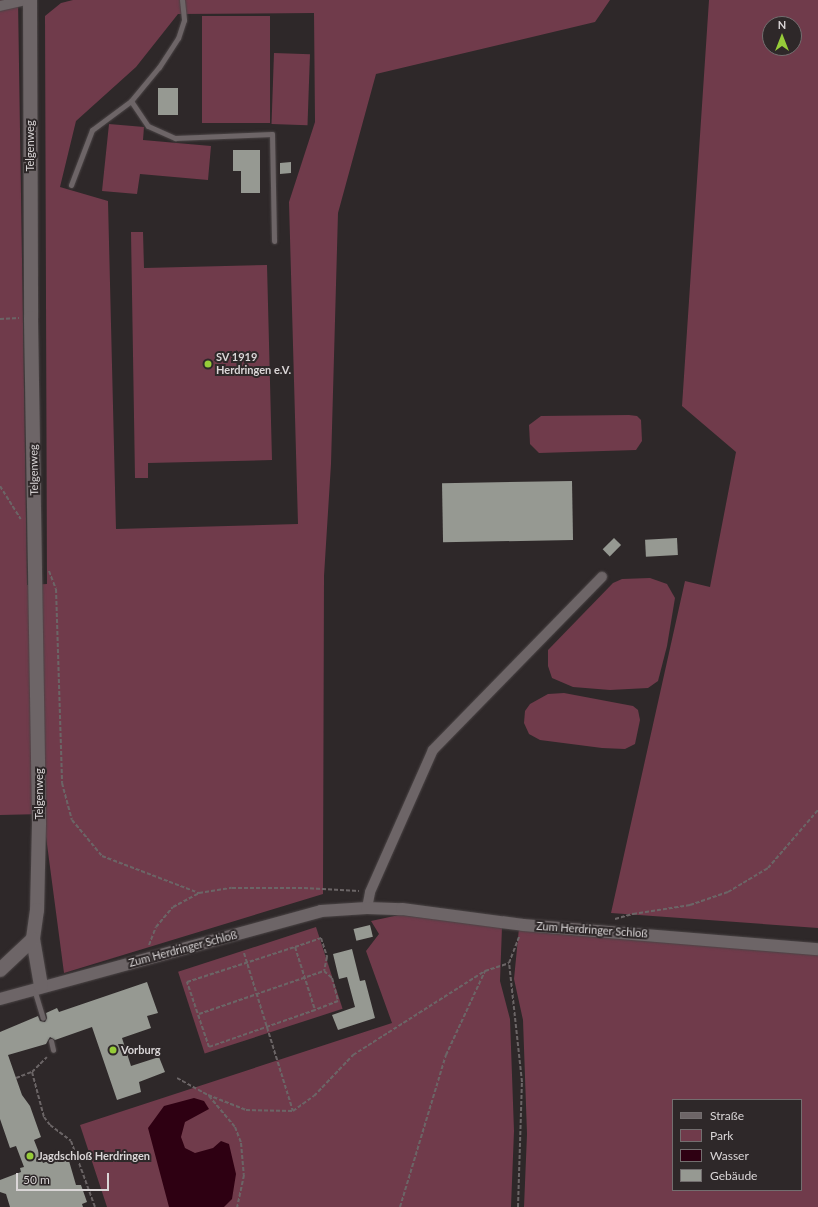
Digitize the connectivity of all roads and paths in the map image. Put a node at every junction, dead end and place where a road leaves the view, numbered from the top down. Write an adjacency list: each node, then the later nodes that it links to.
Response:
1 (26, 0): 4 (street)
2 (30, 0): 8 (main road, Telgenweg)
3 (182, 0): 5 (lane)
4 (0, 6)
5 (131, 101): 6 (lane); 7 (lane)
6 (71, 185)
7 (274, 240)
8 (31, 318): 9 (path); 11 (main road, Telgenweg)
9 (0, 319)
10 (0, 486): 11 (path)
11 (35, 538): 20 (main road, Telgenweg)
12 (48, 567): 16 (path)
13 (602, 577): 15 (street)
14 (818, 810): 18 (path)
15 (370, 892): 16 (path); 17 (street)
16 (199, 893): 24 (path)
17 (367, 908): 19 (street, Zum Herdringer Schloß); 24 (street, Zum Herdringer Schloß)
18 (612, 920)
19 (523, 925): 22 (street, Zum Herdringer Schloß); 26 (path)
20 (32, 939): 27 (main road); 31 (main road, Telgenweg)
21 (295, 947): 25 (path); 28 (path); 30 (path)
22 (818, 948)
23 (244, 953): 25 (path)
24 (143, 960): 31 (street, Zum Herdringer Schloß)
25 (246, 963): 32 (path); 35 (path)
26 (509, 963): 29 (path); 48 (path)
27 (0, 970)
28 (324, 971): 30 (path); 34 (path)
29 (485, 971): 44 (path); 47 (path)
30 (304, 978): 32 (path); 34 (path)
31 (37, 987): 33 (street, Zum Herdringer Schloß); 36 (lane)
32 (256, 994): 35 (path); 37 (path)
33 (0, 999)
34 (315, 1010): 37 (path)
35 (199, 1014): 37 (path)
36 (43, 1018)
37 (266, 1027): 44 (path)
38 (50, 1041): 39 (lane)
39 (53, 1050): 40 (path)
40 (32, 1072): 41 (path); 45 (path)
41 (16, 1078)
42 (177, 1078): 43 (path)
43 (208, 1095): 44 (path); 46 (path)
44 (294, 1111)
45 (95, 1207)
46 (237, 1207)
47 (400, 1207)
48 (518, 1207)

